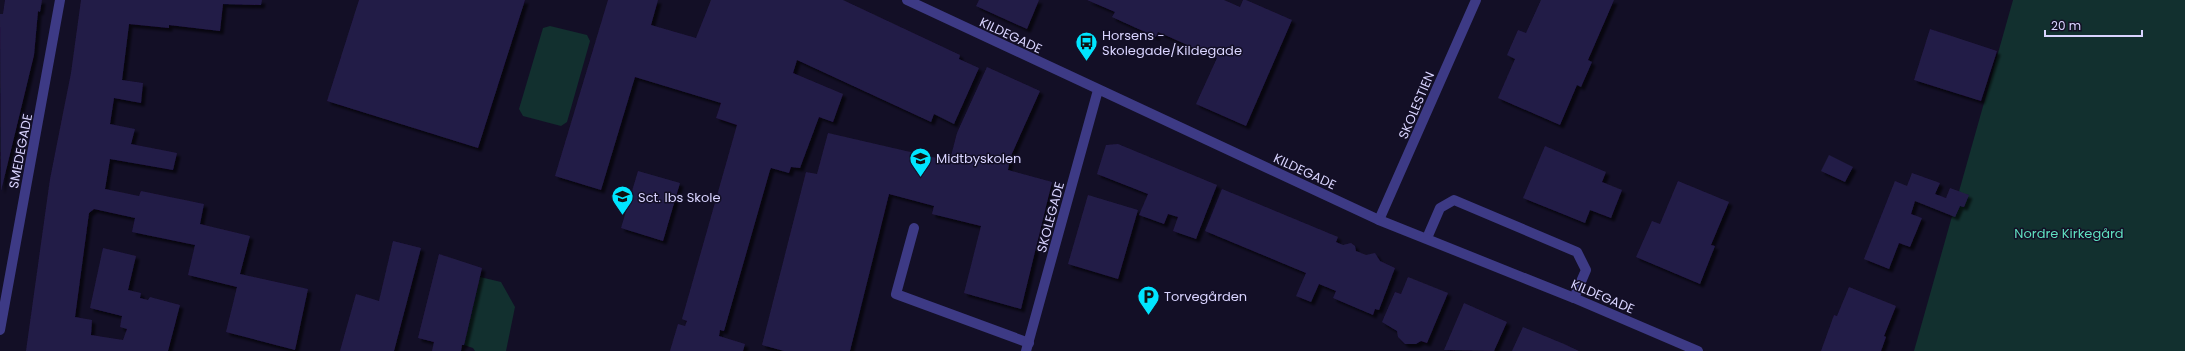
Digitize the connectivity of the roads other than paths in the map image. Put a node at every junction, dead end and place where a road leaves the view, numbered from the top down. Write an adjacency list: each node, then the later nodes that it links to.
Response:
1 (60, 0): 9 (street, SMEDEGADE)
2 (907, 0): 4 (street, KILDEGADE)
3 (1476, 0): 5 (street, SKOLESTIEN)
4 (1098, 90): 5 (street, KILDEGADE); 10 (street, SKOLEGADE)
5 (1379, 220): 7 (street, KILDEGADE)
6 (914, 228): 10 (street)
7 (1427, 238): 8 (street, KILDEGADE); 8 (street)
8 (1574, 298): 11 (street, KILDEGADE)
9 (0, 330)
10 (1028, 347)
11 (1698, 351)

